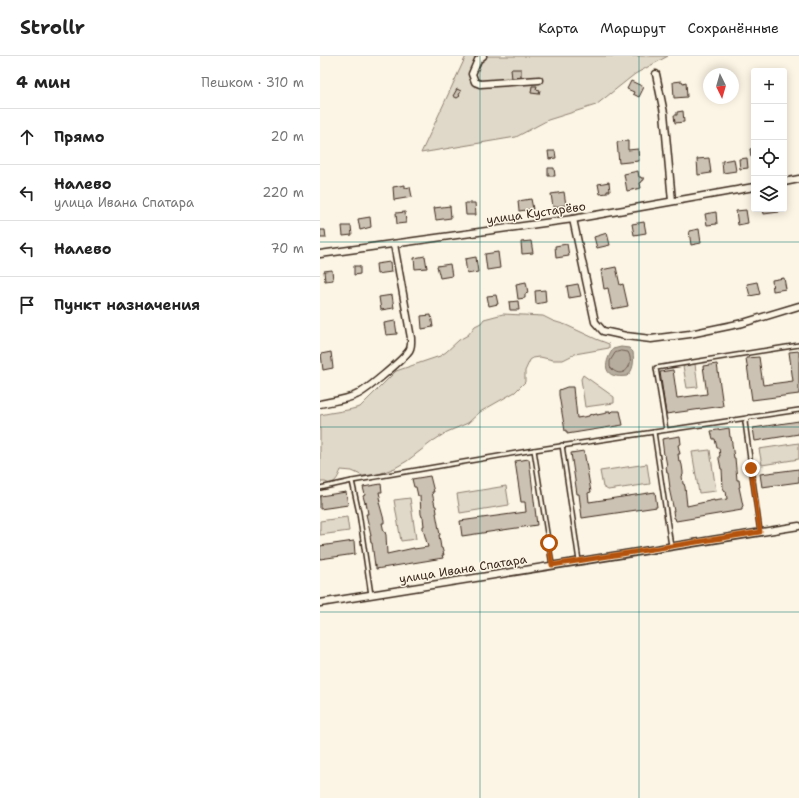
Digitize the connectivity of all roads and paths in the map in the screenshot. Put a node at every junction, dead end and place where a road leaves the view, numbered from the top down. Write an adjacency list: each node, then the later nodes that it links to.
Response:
1 (483, 56): 3 (street)
2 (656, 74): 7 (street)
3 (539, 80)
4 (799, 179): 5 (street)
5 (787, 181)
6 (751, 188): 7 (street, улица Кустарёво)
7 (672, 201): 8 (street, улица Кустарёво)
8 (573, 219): 9 (street, улица Кустарёво); 11 (street)
9 (394, 244): 10 (street, улица Кустарёво); 13 (street)
10 (320, 254)
11 (799, 306)
12 (799, 345): 16 (lane)
13 (320, 404)
14 (799, 410): 15 (lane)
15 (749, 417): 16 (lane); 23 (lane)
16 (666, 430): 17 (lane)
17 (654, 432): 18 (lane); 24 (lane)
18 (562, 445): 19 (lane); 25 (lane)
19 (534, 450): 20 (lane); 26 (lane)
20 (352, 481): 21 (lane); 27 (lane)
21 (320, 488)
22 (799, 526): 23 (street, улица Ивана Спатара)
23 (760, 532): 24 (street, улица Ивана Спатара)
24 (671, 546): 25 (street, улица Ивана Спатара)
25 (579, 561): 26 (street, улица Ивана Спатара)
26 (552, 565): 27 (street, улица Ивана Спатара)
27 (371, 595): 28 (street, улица Ивана Спатара)
28 (320, 603)

